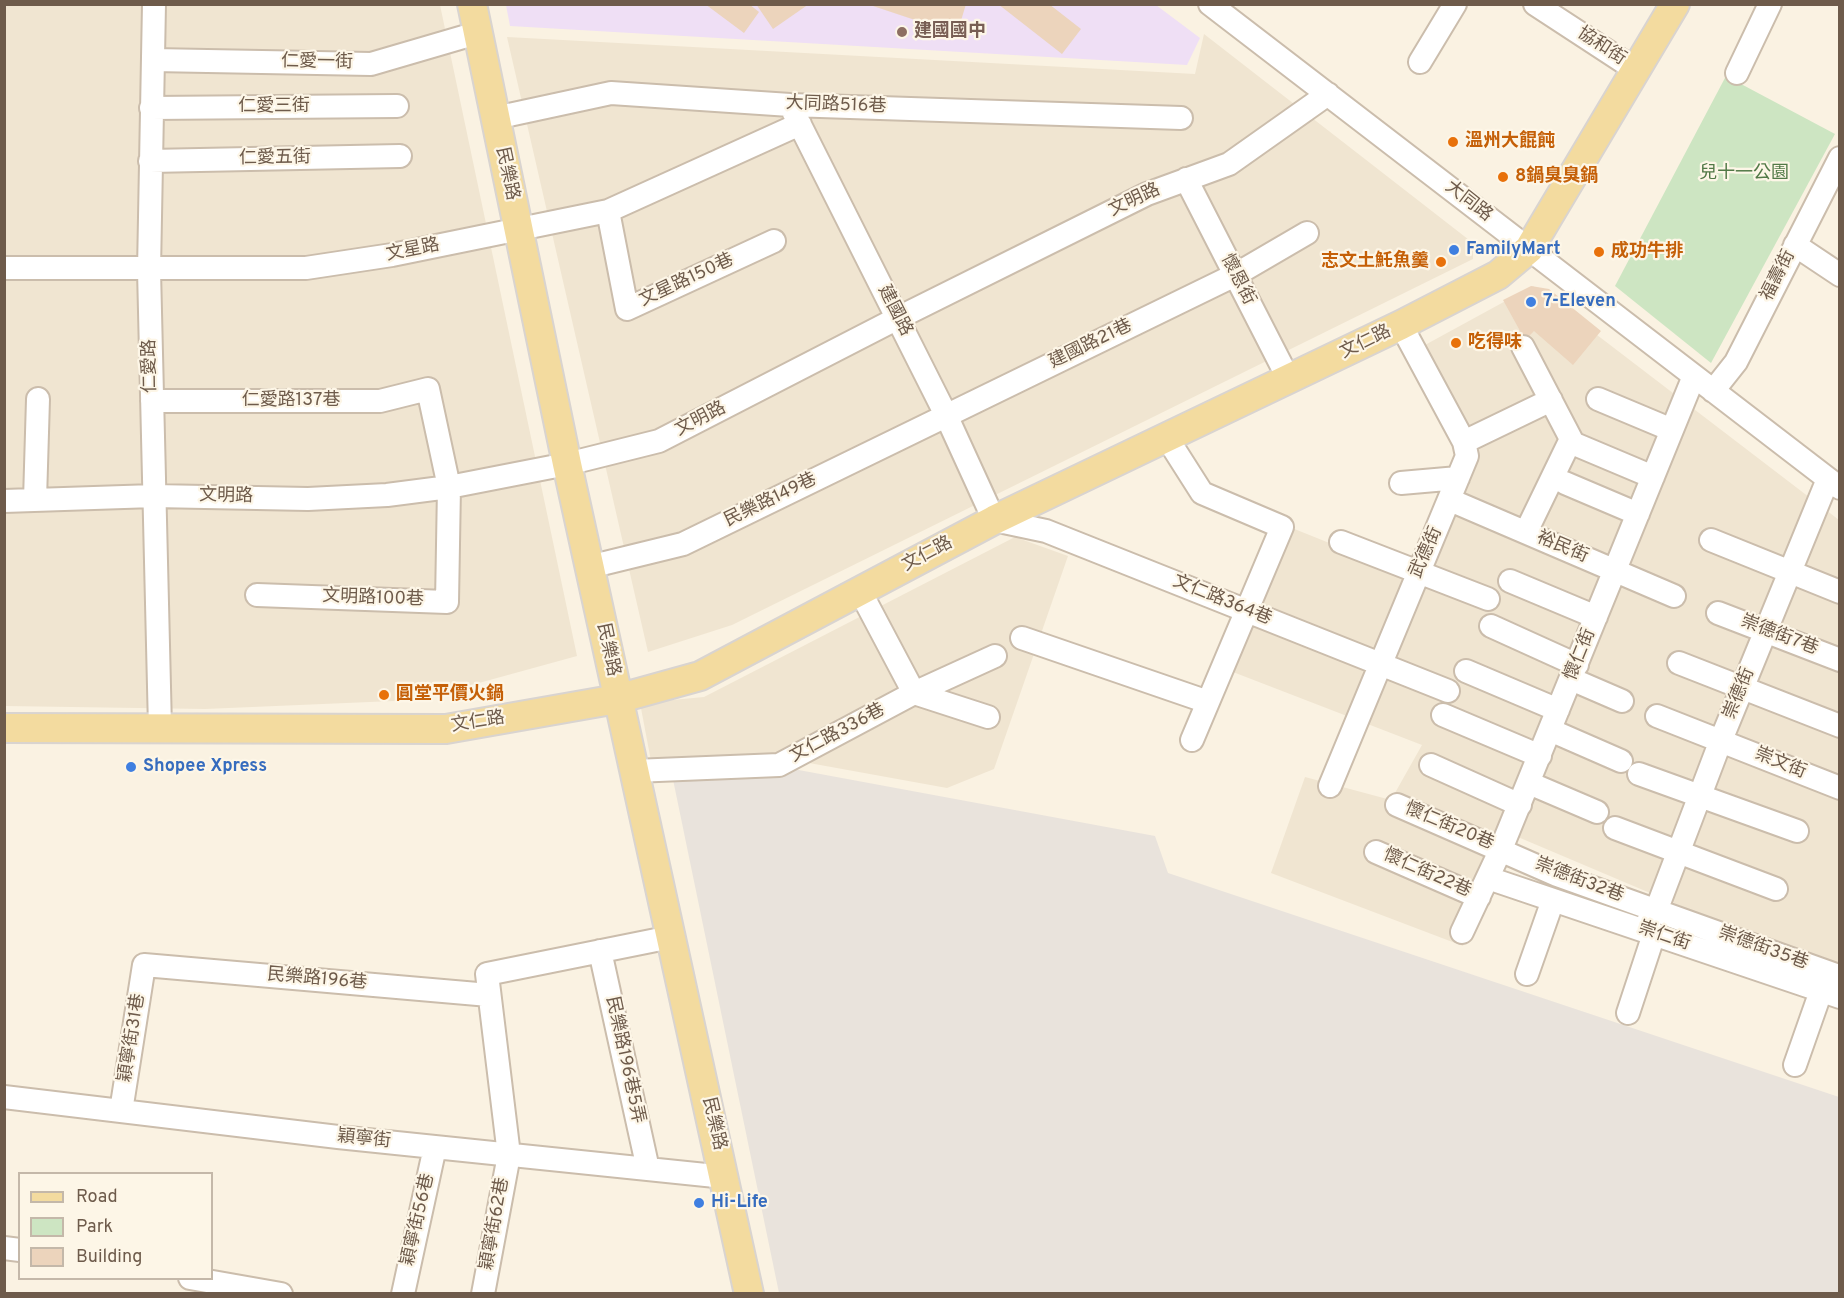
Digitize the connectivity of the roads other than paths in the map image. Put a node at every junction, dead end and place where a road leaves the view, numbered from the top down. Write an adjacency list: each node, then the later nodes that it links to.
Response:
1 (154, 4): 10 (street, 仁愛路)
2 (472, 4): 9 (main road, 民樂路)
3 (1210, 4): 8 (street, 大同路)
4 (1455, 4): 11 (street)
5 (1535, 4): 12 (street, 協和街)
6 (1676, 4): 12 (main road, 文仁路)
7 (1770, 4): 13 (street)
8 (1231, 12): 14 (street, 大同路)
9 (477, 33): 10 (street, 仁愛一街); 19 (main road, 民樂路)
10 (153, 60): 16 (street, 仁愛路)
11 (1420, 62)
12 (1636, 70): 29 (main road, 文仁路)
13 (1737, 73)
14 (1328, 94): 23 (street, 文明路); 29 (street, 大同路)
15 (397, 106): 16 (street, 仁愛三街)
16 (151, 108): 22 (street, 仁愛路)
17 (795, 114): 18 (street, 大同路516巷); 19 (street, 大同路516巷); 24 (street, 文星路); 34 (street, 建國路)
18 (1181, 117)
19 (495, 118): 25 (main road, 民樂路)
20 (400, 156): 22 (street, 仁愛五街)
21 (1839, 158): 28 (street, 福壽街)
22 (150, 161): 31 (street, 仁愛路)
23 (1186, 179): 32 (street, 懷恩街); 34 (street, 文明路)
24 (608, 211): 25 (street, 文星路); 27 (street, 文星路150巷)
25 (518, 231): 31 (street, 文星路); 49 (main road, 民樂路)
26 (1307, 233): 32 (street, 建國路21巷)
27 (774, 241)
28 (1795, 245): 33 (street); 39 (street, 福壽街)
29 (1529, 249): 35 (main road, 文仁路); 37 (street, 大同路)
30 (4, 268): 31 (street, 文星路)
31 (149, 270): 43 (street, 仁愛路)
32 (1235, 275): 38 (street, 懷恩街); 44 (street, 建國路21巷)
33 (1839, 275)
34 (898, 318): 44 (street, 建國路); 49 (street, 文明路)
35 (1401, 326): 38 (main road, 文仁路); 47 (street)
36 (1523, 347): 42 (street)
37 (1694, 376): 39 (street, 大同路); 45 (street, 懷仁街)
38 (1289, 380): 46 (main road, 文仁路)
39 (1713, 391): 54 (street, 大同路)
40 (38, 399): 57 (street)
41 (1598, 399): 45 (street)
42 (1551, 400): 47 (street); 62 (street)
43 (152, 401): 55 (street, 仁愛路137巷); 56 (street, 仁愛路)
44 (946, 415): 61 (street, 建國路); 65 (street, 民樂路149巷)
45 (1672, 430): 50 (street, 懷仁街)
46 (1167, 438): 61 (main road, 文仁路); 75 (street)
47 (1464, 442): 51 (street, 武德街)
48 (1577, 445): 50 (street)
49 (567, 464): 55 (street, 文明路); 65 (main road, 民樂路)
50 (1653, 477): 60 (street, 懷仁街)
51 (1458, 478): 52 (street); 58 (street, 武德街)
52 (1401, 483)
53 (1565, 483): 60 (street)
54 (1834, 483): 68 (street, 崇德街)
55 (449, 487): 56 (street, 文明路); 72 (street, 文明路100巷)
56 (154, 496): 57 (street, 文明路); 99 (street, 仁愛路)
57 (35, 500): 59 (street, 文明路)
58 (1450, 500): 62 (street, 裕民街); 66 (street, 武德街)
59 (4, 501)
60 (1638, 514): 67 (street, 懷仁街)
61 (994, 520): 70 (main road, 文仁路); 75 (street, 文仁路364巷)
62 (1526, 532): 67 (street, 裕民街)
63 (1711, 540): 68 (street)
64 (1341, 542): 66 (street)
65 (589, 567): 90 (main road, 民樂路)
66 (1419, 570): 74 (street); 84 (street, 武德街)
67 (1615, 570): 73 (street, 裕民街); 77 (street, 懷仁街)
68 (1790, 572): 71 (street); 79 (street, 崇德街)
69 (1510, 581): 77 (street)
70 (860, 591): 89 (street); 90 (main road, 文仁路)
71 (1839, 592)
72 (257, 595)
73 (1674, 596)
74 (1488, 599)
75 (1246, 611): 84 (street, 文仁路364巷); 92 (street)
76 (1718, 613): 79 (street, 崇德街7巷)
77 (1596, 617): 86 (street, 懷仁街)
78 (1491, 626): 86 (street)
79 (1765, 631): 82 (street, 崇德街7巷); 87 (street, 崇德街)
80 (1022, 638): 92 (street)
81 (995, 656): 89 (street, 文仁路336巷)
82 (1839, 660)
83 (1679, 663): 87 (street)
84 (1378, 664): 88 (street, 文仁路364巷); 108 (street, 武德街)
85 (1466, 671): 96 (street)
86 (1574, 672): 91 (street); 96 (street, 懷仁街)
87 (1742, 688): 97 (street); 101 (street, 崇德街)
88 (1448, 691)
89 (914, 693): 95 (street); 105 (street, 文仁路336巷)
90 (618, 699): 99 (main road, 文仁路); 105 (main road, 民樂路)
91 (1622, 701)
92 (1208, 702): 100 (street)
93 (1443, 715): 102 (street)
94 (1657, 716): 101 (street, 崇文街)
95 (988, 717)
96 (1554, 720): 102 (street, 懷仁街); 103 (street)
97 (1839, 726)
98 (4, 728): 99 (main road, 文仁路)
99 (160, 728)
100 (1192, 740)
101 (1721, 740): 109 (street, 崇文街); 110 (street, 崇德街)
102 (1540, 756): 107 (street, 懷仁街)
103 (1621, 761)
104 (1431, 765): 112 (street)
105 (634, 771): 125 (main road, 民樂路)
106 (1639, 774): 110 (street)
107 (1529, 783): 112 (street, 懷仁街); 113 (street)
108 (1329, 786)
109 (1839, 788)
110 (1700, 796): 115 (street); 118 (street, 崇德街)
111 (1397, 805): 116 (street, 懷仁街20巷)
112 (1520, 805): 116 (street, 懷仁街)
113 (1597, 813)
114 (1615, 828): 118 (street)
115 (1797, 831)
116 (1502, 849): 119 (street, 懷仁街); 122 (street, 崇德街32巷)
117 (1376, 852): 119 (street, 懷仁街22巷)
118 (1678, 852): 120 (street); 122 (street, 崇德街)
119 (1483, 887): 121 (street, 崇仁街); 123 (street, 懷仁街)
120 (1776, 889)
121 (1553, 900): 124 (street, 崇仁街); 128 (street)
122 (1656, 911): 124 (street, 崇德街); 129 (street, 崇德街35巷)
123 (1462, 932)
124 (1648, 932): 129 (street, 崇仁街); 131 (street, 崇德街)
125 (671, 937): 126 (street); 138 (main road, 民樂路)
126 (600, 951): 130 (street); 137 (street, 民樂路196巷5弄)
127 (144, 965): 130 (street, 民樂路196巷); 134 (street, 穎寧街31巷)
128 (1527, 974)
129 (1834, 982): 132 (street)
130 (489, 996): 136 (street)
131 (1628, 1013)
132 (1795, 1065)
133 (4, 1097): 134 (street, 穎寧街)
134 (121, 1111): 135 (street, 穎寧街)
135 (435, 1147): 136 (street, 穎寧街); 141 (street, 穎寧街56巷)
136 (509, 1155): 137 (street, 穎寧街); 142 (street, 穎寧街62巷)
137 (648, 1169): 138 (street, 穎寧街)
138 (725, 1177): 143 (main road, 民樂路)
139 (202, 1280): 140 (street)
140 (280, 1293)
141 (403, 1293)
142 (483, 1293)
143 (749, 1293)

